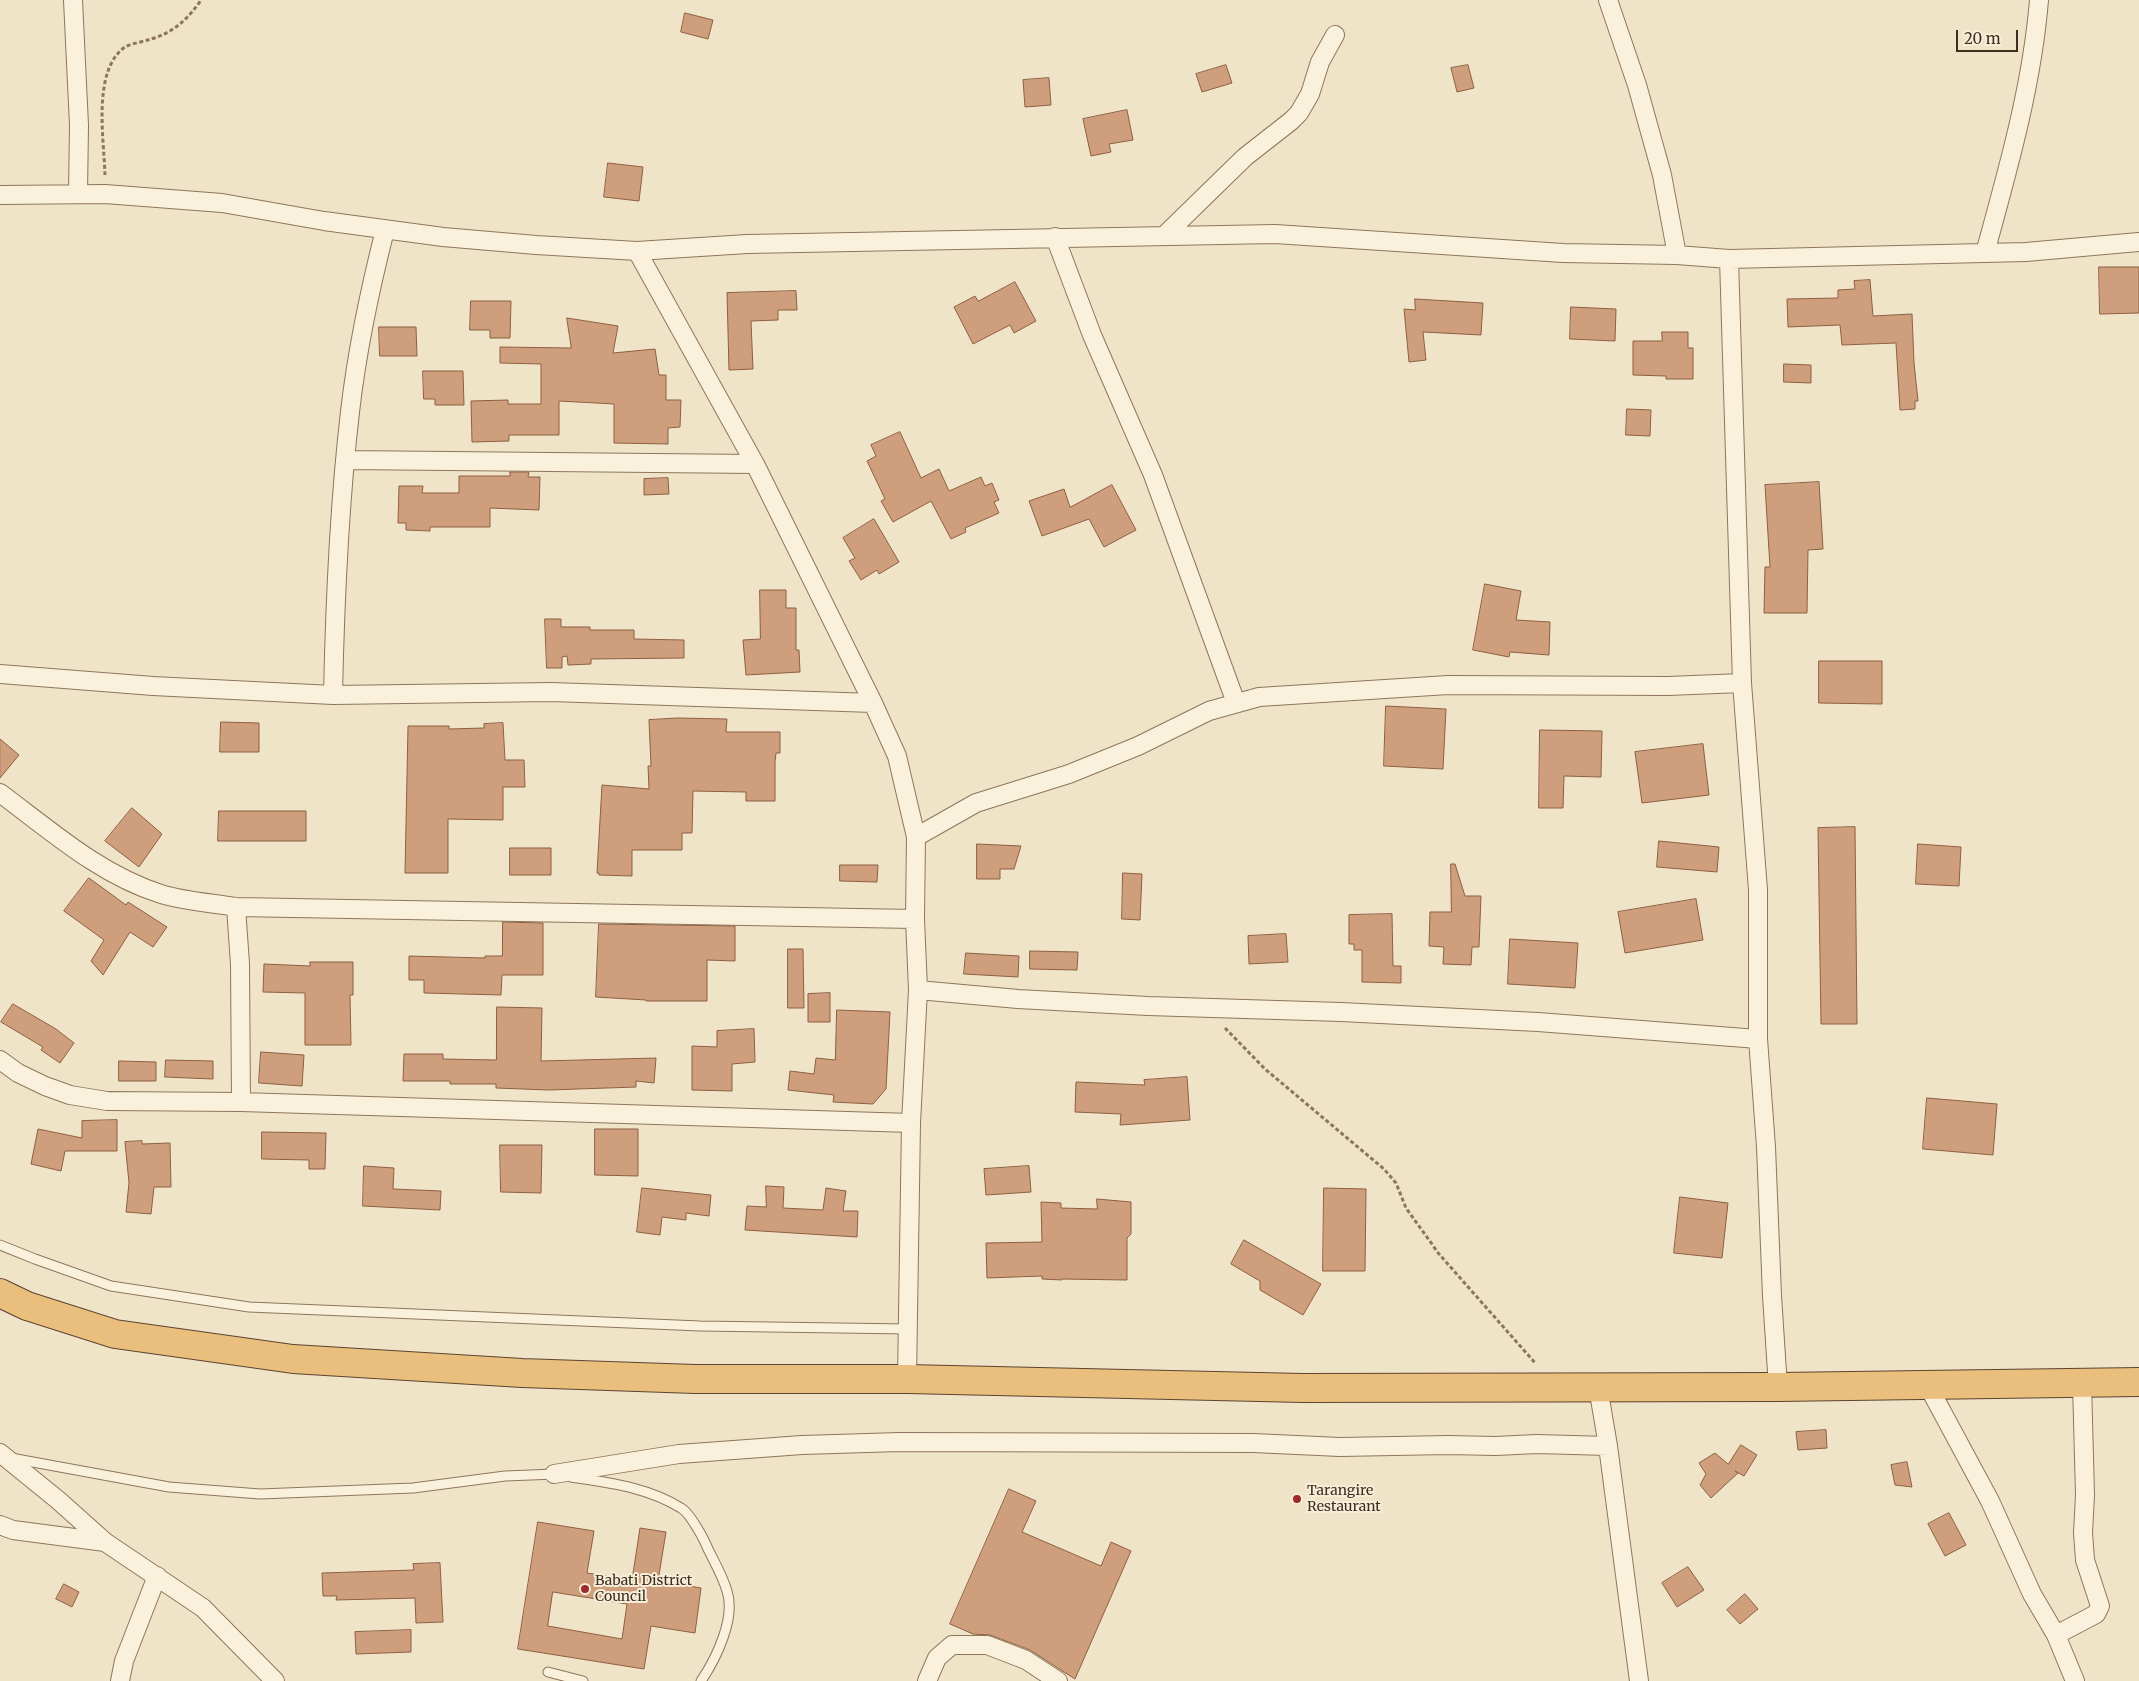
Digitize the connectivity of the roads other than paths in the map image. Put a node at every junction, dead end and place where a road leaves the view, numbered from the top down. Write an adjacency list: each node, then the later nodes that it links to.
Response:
1 (73, 0): 5 (street)
2 (1608, 0): 13 (street)
3 (2039, 0): 12 (street)
4 (1335, 35): 8 (street)
5 (78, 194): 6 (street); 7 (street)
6 (0, 195)
7 (384, 230): 11 (street); 15 (street)
8 (1164, 236): 9 (street); 13 (street)
9 (1055, 237): 11 (street); 21 (street)
10 (2139, 242): 12 (street)
11 (637, 251): 16 (street)
12 (1985, 253): 14 (street)
13 (1677, 255): 14 (street)
14 (1729, 259): 18 (street)
15 (346, 460): 16 (street); 19 (street)
16 (755, 464): 20 (street)
17 (0, 674): 19 (street)
18 (1742, 684): 21 (street); 27 (street)
19 (333, 695): 20 (street)
20 (873, 703): 23 (street)
21 (1236, 703): 23 (street)
22 (0, 793): 24 (street)
23 (916, 837): 25 (street)
24 (236, 907): 25 (street); 29 (street)
25 (915, 919): 26 (street)
26 (918, 990): 27 (street); 30 (street)
27 (1758, 1039): 39 (street)
28 (0, 1060): 29 (street)
29 (241, 1102): 30 (street)
30 (911, 1123): 33 (street)
31 (0, 1245): 33 (lane)
32 (0, 1293): 34 (highway)
33 (908, 1329): 34 (street)
34 (907, 1379): 38 (highway)
35 (2139, 1382): 36 (highway)
36 (2082, 1383): 37 (highway); 46 (street)
37 (1927, 1384): 39 (highway); 46 (street)
38 (1598, 1387): 39 (highway); 40 (street)
39 (1778, 1387)
40 (1608, 1446): 42 (street); 54 (street)
41 (3, 1455): 42 (lane); 44 (street)
42 (554, 1474): 51 (lane)
43 (0, 1526): 44 (street)
44 (104, 1542): 45 (street)
45 (157, 1576): 48 (street); 49 (street)
46 (2056, 1635): 55 (street)
47 (548, 1672): 50 (lane)
48 (120, 1681)
49 (274, 1681)
50 (584, 1681)
51 (701, 1681)
52 (927, 1681): 53 (street)
53 (1058, 1681)
54 (1639, 1681)
55 (2075, 1681)

